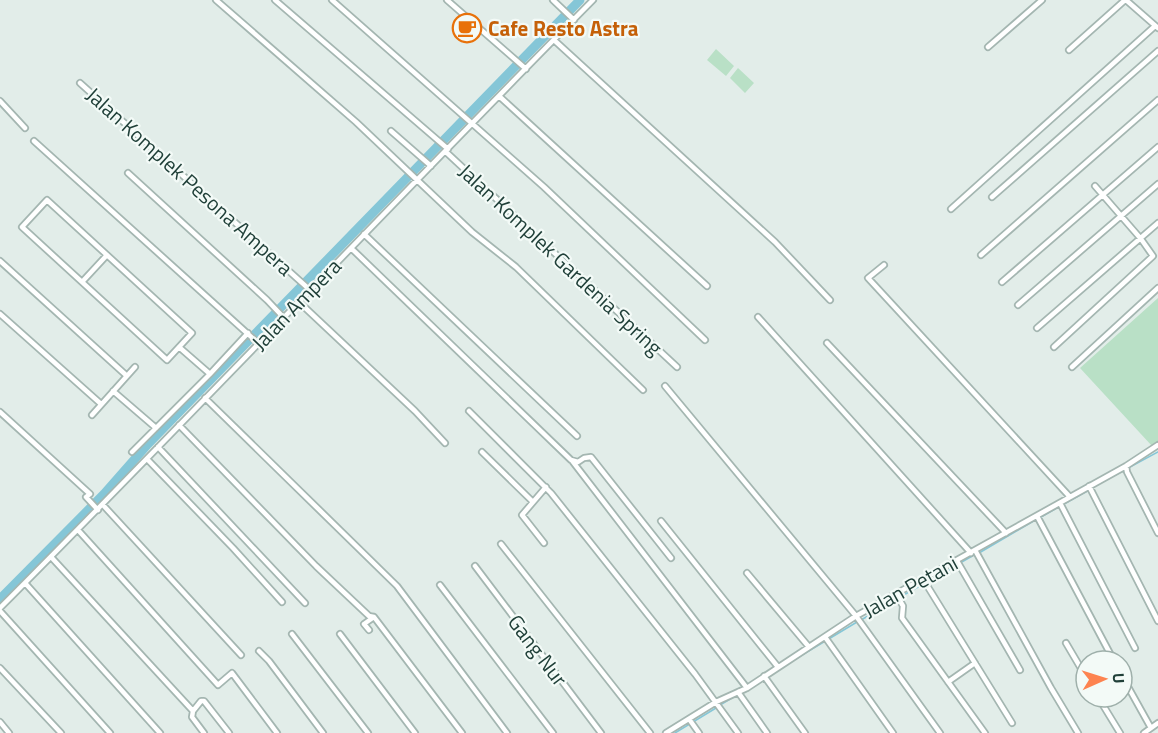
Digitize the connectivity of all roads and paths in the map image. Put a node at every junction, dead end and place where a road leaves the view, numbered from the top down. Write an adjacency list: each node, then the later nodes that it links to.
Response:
1 (216, 0): 28 (street)
2 (275, 0): 25 (street, Jalan Komplek Gardenia Spring)
3 (332, 0): 20 (street)
4 (447, 0): 15 (street)
5 (553, 0): 9 (street)
6 (593, 0): 9 (street, Jalan Ampera)
7 (1042, 0): 12 (street)
8 (1125, 0): 10 (street); 13 (street)
9 (573, 19): 11 (street, Jalan Ampera)
10 (1157, 27): 33 (street)
11 (554, 40): 15 (street, Jalan Ampera); 48 (street)
12 (988, 47)
13 (1069, 50)
14 (1158, 51): 32 (street)
15 (524, 68): 17 (street, Jalan Ampera)
16 (80, 83): 46 (street, Jalan Komplek Pesona Ampera)
17 (499, 96): 20 (street, Jalan Ampera); 45 (street)
18 (0, 100): 21 (street)
19 (1158, 100): 40 (street)
20 (471, 123): 25 (street, Jalan Ampera); 56 (street)
21 (26, 128)
22 (391, 131): 26 (street)
23 (33, 141): 55 (street)
24 (1158, 147): 31 (street)
25 (447, 150): 26 (street, Jalan Ampera); 61 (street, Jalan Komplek Gardenia Spring)
26 (429, 165): 28 (street, Jalan Ampera)
27 (128, 172): 53 (street)
28 (416, 179): 36 (street, Jalan Ampera); 67 (street)
29 (1158, 184): 34 (street)
30 (1095, 186): 31 (street)
31 (1103, 195): 34 (street); 44 (street)
32 (992, 197)
33 (951, 209)
34 (1121, 216): 37 (street); 50 (street)
35 (1158, 223): 37 (street)
36 (364, 234): 38 (street, Jalan Ampera); 75 (street)
37 (1141, 239): 54 (street); 59 (street)
38 (351, 248): 46 (street, Jalan Ampera); 82 (street)
39 (107, 255): 43 (street); 43 (street); 58 (street)
40 (981, 255)
41 (0, 261): 64 (street)
42 (884, 266): 86 (street)
43 (82, 282): 58 (street)
44 (1002, 282)
45 (707, 286)
46 (308, 288): 49 (street, Jalan Ampera)
47 (1158, 288): 62 (street)
48 (830, 300)
49 (299, 302): 53 (street, Jalan Ampera); 76 (street)
50 (1018, 305)
51 (0, 314): 69 (street)
52 (758, 317): 98 (street)
53 (283, 318): 55 (street, Jalan Ampera)
54 (1037, 328)
55 (253, 338): 63 (street); 68 (street, Jalan Ampera)
56 (705, 340)
57 (827, 343): 94 (street)
58 (179, 347): 63 (street)
59 (1054, 347)
60 (135, 366): 64 (street)
61 (677, 367)
62 (1072, 367)
63 (210, 374): 74 (street)
64 (127, 376): 66 (street)
65 (665, 386): 112 (street)
66 (113, 390): 69 (street); 74 (street)
67 (644, 390)
68 (205, 398): 73 (street, Jalan Ampera); 153 (street)
69 (101, 404): 72 (street)
70 (469, 411): 85 (street)
71 (0, 412): 90 (street)
72 (92, 414)
73 (179, 425): 78 (street, Jalan Ampera); 111 (street)
74 (156, 428): 79 (street)
75 (577, 436)
76 (445, 443)
77 (1158, 445): 83 (street, Jalan Petani)
78 (158, 447): 81 (street, Jalan Ampera); 109 (street)
79 (132, 452)
80 (482, 452): 87 (street)
81 (147, 459): 88 (street, Jalan Ampera); 108 (street)
82 (572, 460): 100 (street); 131 (street)
83 (1127, 468): 84 (street, Jalan Petani); 95 (street)
84 (1089, 486): 86 (street, Jalan Petani); 113 (street)
85 (546, 487): 87 (street); 134 (street)
86 (1070, 497): 89 (street, Jalan Petani)
87 (533, 502): 96 (street)
88 (103, 505): 90 (street, Jalan Ampera); 123 (street)
89 (1061, 505): 91 (street, Jalan Petani); 120 (street)
90 (96, 508): 93 (street, Jalan Ampera)
91 (1037, 516): 94 (street, Jalan Petani); 121 (street)
92 (661, 521): 126 (street)
93 (78, 530): 99 (street, Jalan Ampera); 148 (street)
94 (1006, 533): 98 (street, Jalan Petani)
95 (1158, 533)
96 (544, 543)
97 (501, 544): 156 (street)
98 (975, 553): 101 (street, Jalan Petani); 165 (street)
99 (52, 558): 105 (street, Jalan Ampera); 136 (street)
100 (671, 558)
101 (958, 564): 104 (street, Jalan Petani); 128 (street)
102 (475, 566): 155 (street, Gang Nur)
103 (747, 573): 119 (street)
104 (924, 581): 107 (street, Jalan Petani); 125 (street)
105 (25, 583): 110 (street, Jalan Ampera); 145 (street)
106 (440, 585): 154 (street)
107 (897, 595): 112 (street, Jalan Petani); 130 (street)
108 (282, 602)
109 (304, 603)
110 (0, 610): 144 (street)
111 (374, 617): 114 (street); 152 (street)
112 (858, 619): 117 (street, Jalan Petani); 163 (street)
113 (1158, 621)
114 (369, 630)
115 (292, 634): 150 (street)
116 (340, 634): 151 (street)
117 (827, 640): 119 (street, Jalan Petani); 162 (street)
118 (1066, 643): 124 (street)
119 (809, 647): 126 (street, Jalan Petani)
120 (1135, 648)
121 (1108, 649)
122 (259, 651): 149 (street)
123 (242, 655)
124 (1074, 657)
125 (975, 663): 130 (street); 139 (street)
126 (778, 667): 129 (street, Jalan Petani)
127 (0, 668): 143 (street)
128 (1020, 670)
129 (764, 676): 131 (street, Jalan Petani); 161 (street)
130 (948, 682): 164 (street)
131 (747, 688): 132 (street, Jalan Petani)
132 (740, 694): 134 (street, Jalan Petani); 160 (street)
133 (1134, 698): 141 (street)
134 (716, 702): 137 (street, Jalan Petani); 159 (street)
135 (1105, 709): 166 (street)
136 (193, 711): 146 (street); 147 (street)
137 (691, 722): 157 (street, Jalan Petani); 158 (street)
138 (0, 723): 142 (street)
139 (1012, 723)
140 (1158, 723): 141 (street)
141 (1151, 728): 167 (street)
142 (9, 733)
143 (61, 733)
144 (110, 733)
145 (160, 733)
146 (204, 733)
147 (229, 733)
148 (278, 733)
149 (323, 733)
150 (368, 733)
151 (415, 733)
152 (462, 733)
153 (507, 733)
154 (553, 733)
155 (601, 733)
156 (650, 733)
157 (666, 733)
158 (699, 733)
159 (738, 733)
160 (766, 733)
161 (805, 733)
162 (893, 733)
163 (940, 733)
164 (985, 733)
165 (1078, 733)
166 (1120, 733)
167 (1144, 733)

